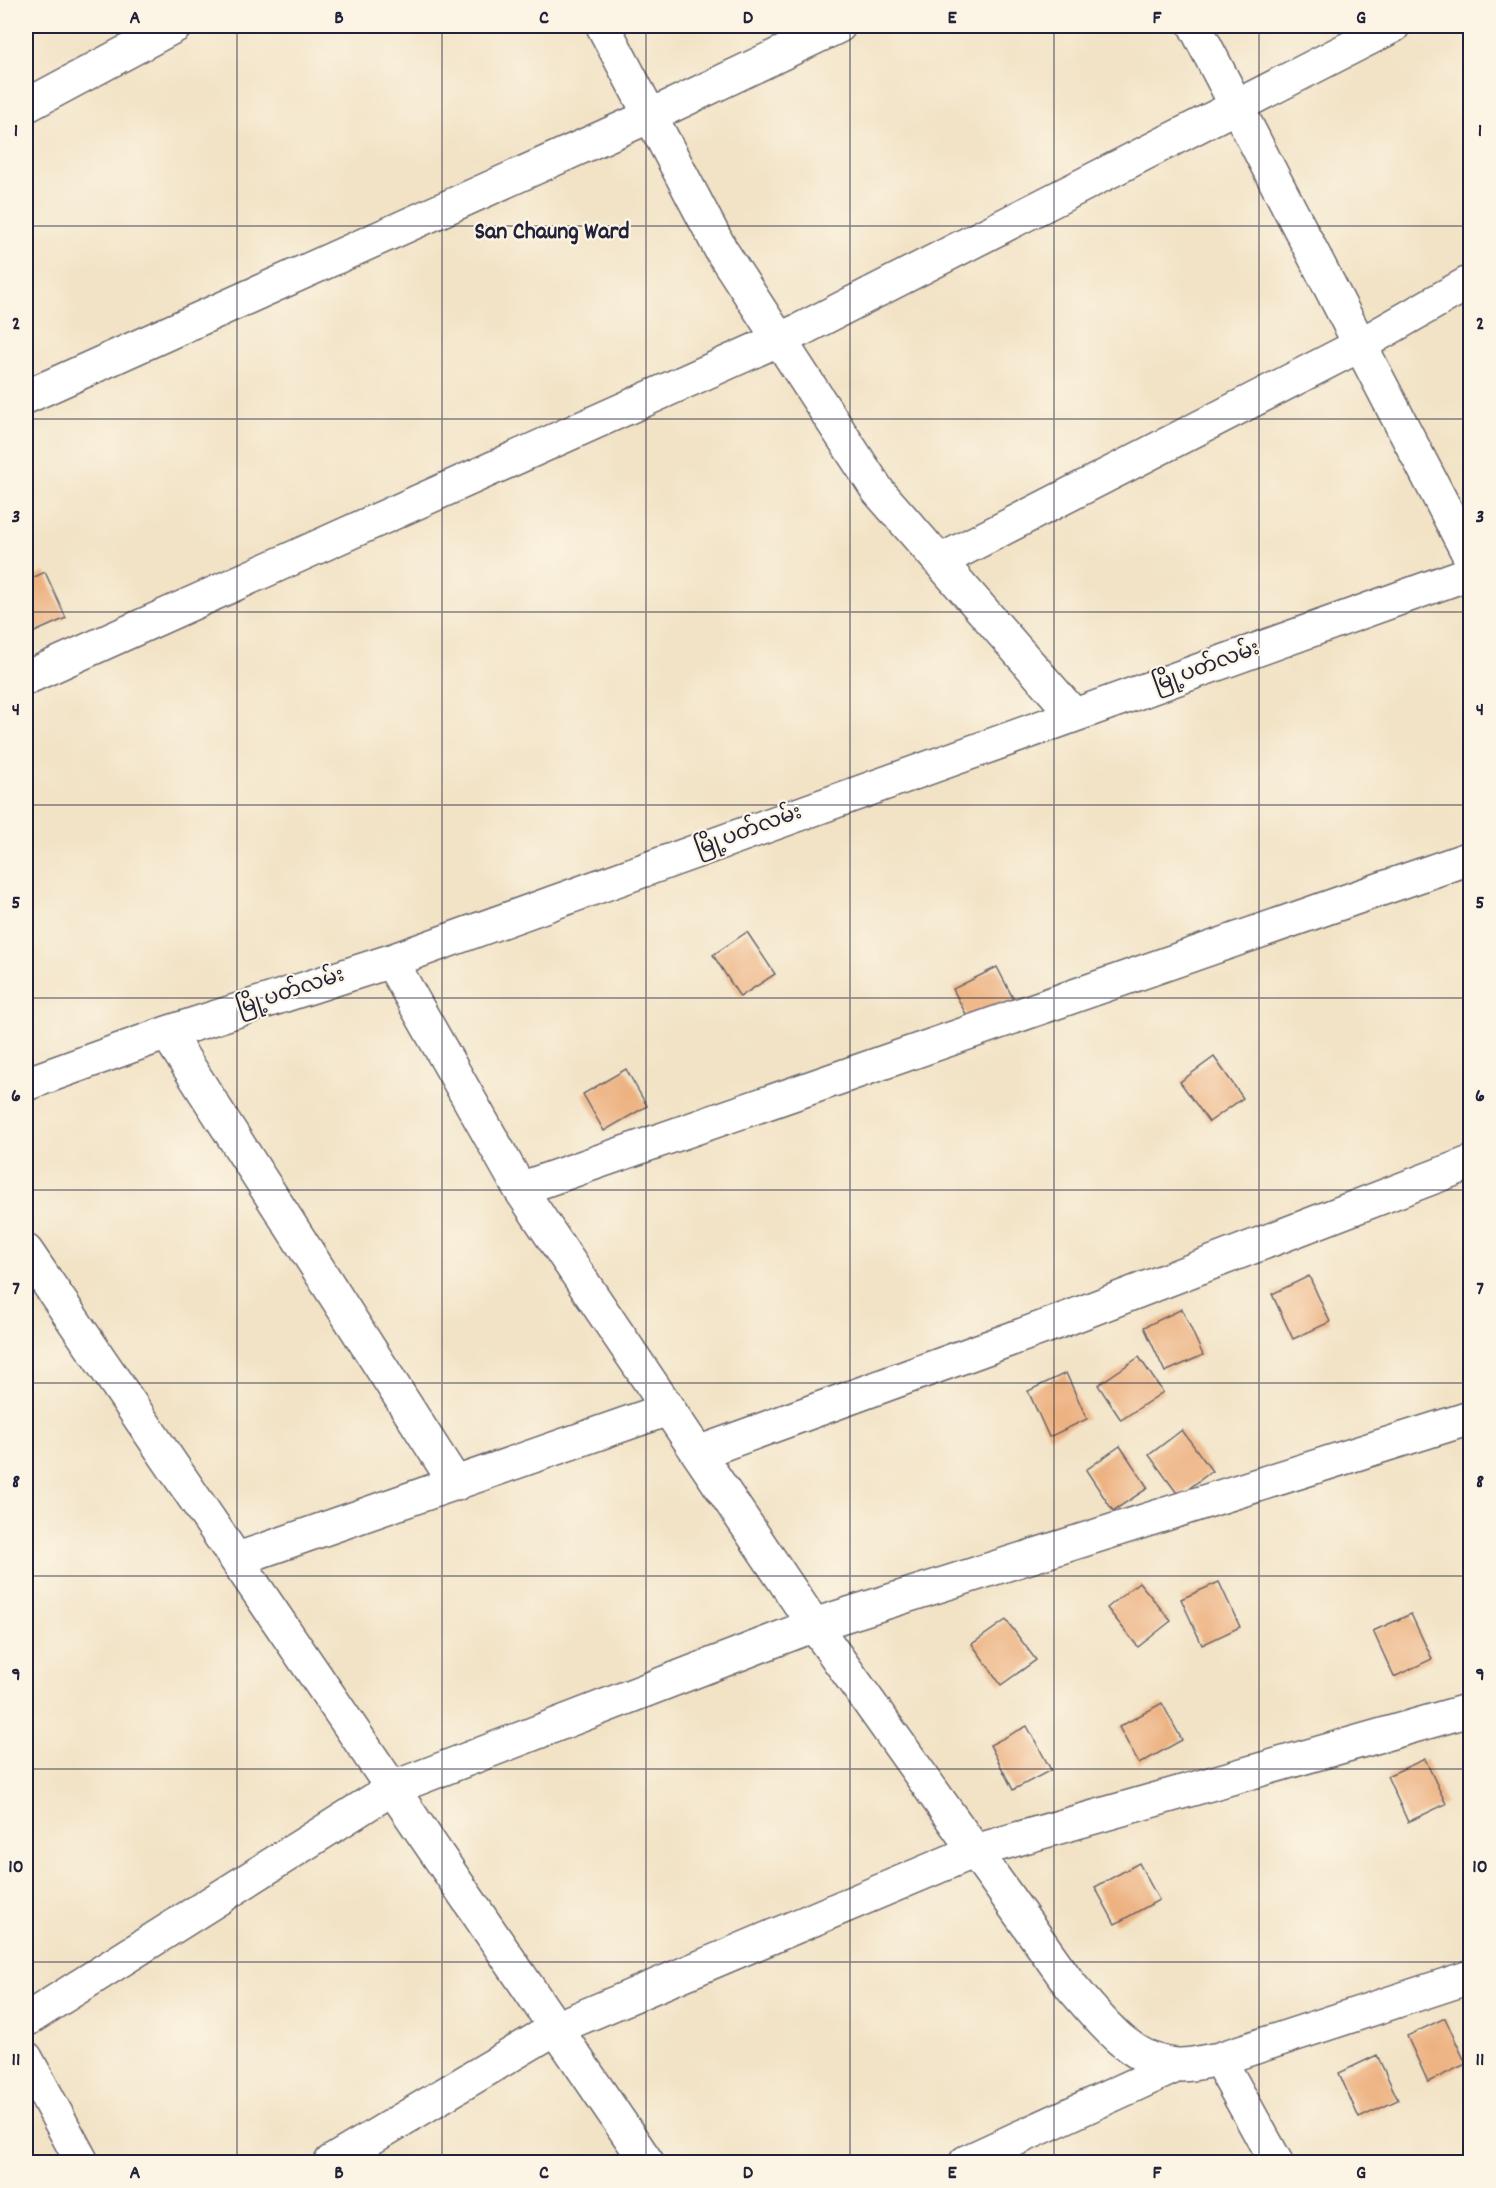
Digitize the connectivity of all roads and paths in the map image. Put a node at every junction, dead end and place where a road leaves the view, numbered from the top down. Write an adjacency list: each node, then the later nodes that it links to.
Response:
1 (175, 26): 6 (street)
2 (603, 26): 8 (street)
3 (839, 26): 8 (street)
4 (1195, 26): 7 (street)
5 (1393, 26): 7 (street)
6 (26, 106)
7 (1235, 106): 10 (street); 11 (street)
8 (650, 116): 10 (street); 12 (street)
9 (1470, 282): 11 (street)
10 (779, 339): 14 (street); 16 (street)
11 (1360, 345): 13 (street); 14 (street)
12 (26, 397)
13 (1470, 557)
14 (940, 561): 17 (street)
15 (1470, 573): 17 (street, မြို့ပတ်လမ်း)
16 (26, 678)
17 (1074, 716): 19 (street, မြို့ပတ်လမ်း)
18 (1470, 858): 23 (street)
19 (391, 961): 20 (street, မြို့ပတ်လမ်း); 23 (street)
20 (167, 1033): 21 (street, မြို့ပတ်လမ်း); 28 (street)
21 (26, 1084)
22 (1470, 1163): 27 (street)
23 (520, 1189): 25 (street)
24 (26, 1251): 29 (street)
25 (668, 1409): 27 (street); 28 (street)
26 (1470, 1418): 30 (street)
27 (698, 1453): 30 (street)
28 (456, 1484): 29 (street)
29 (238, 1559): 32 (street)
30 (814, 1625): 32 (street); 33 (street)
31 (1470, 1710): 33 (street)
32 (393, 1788): 35 (street); 36 (street)
33 (975, 1851): 36 (street); 39 (street)
34 (1470, 1977): 38 (street)
35 (26, 2020)
36 (556, 2028): 41 (street); 42 (street)
37 (26, 2058): 40 (street)
38 (1219, 2059): 39 (street); 44 (street)
39 (1178, 2065): 43 (street)
40 (82, 2163)
41 (331, 2163)
42 (647, 2163)
43 (966, 2163)
44 (1276, 2163)

